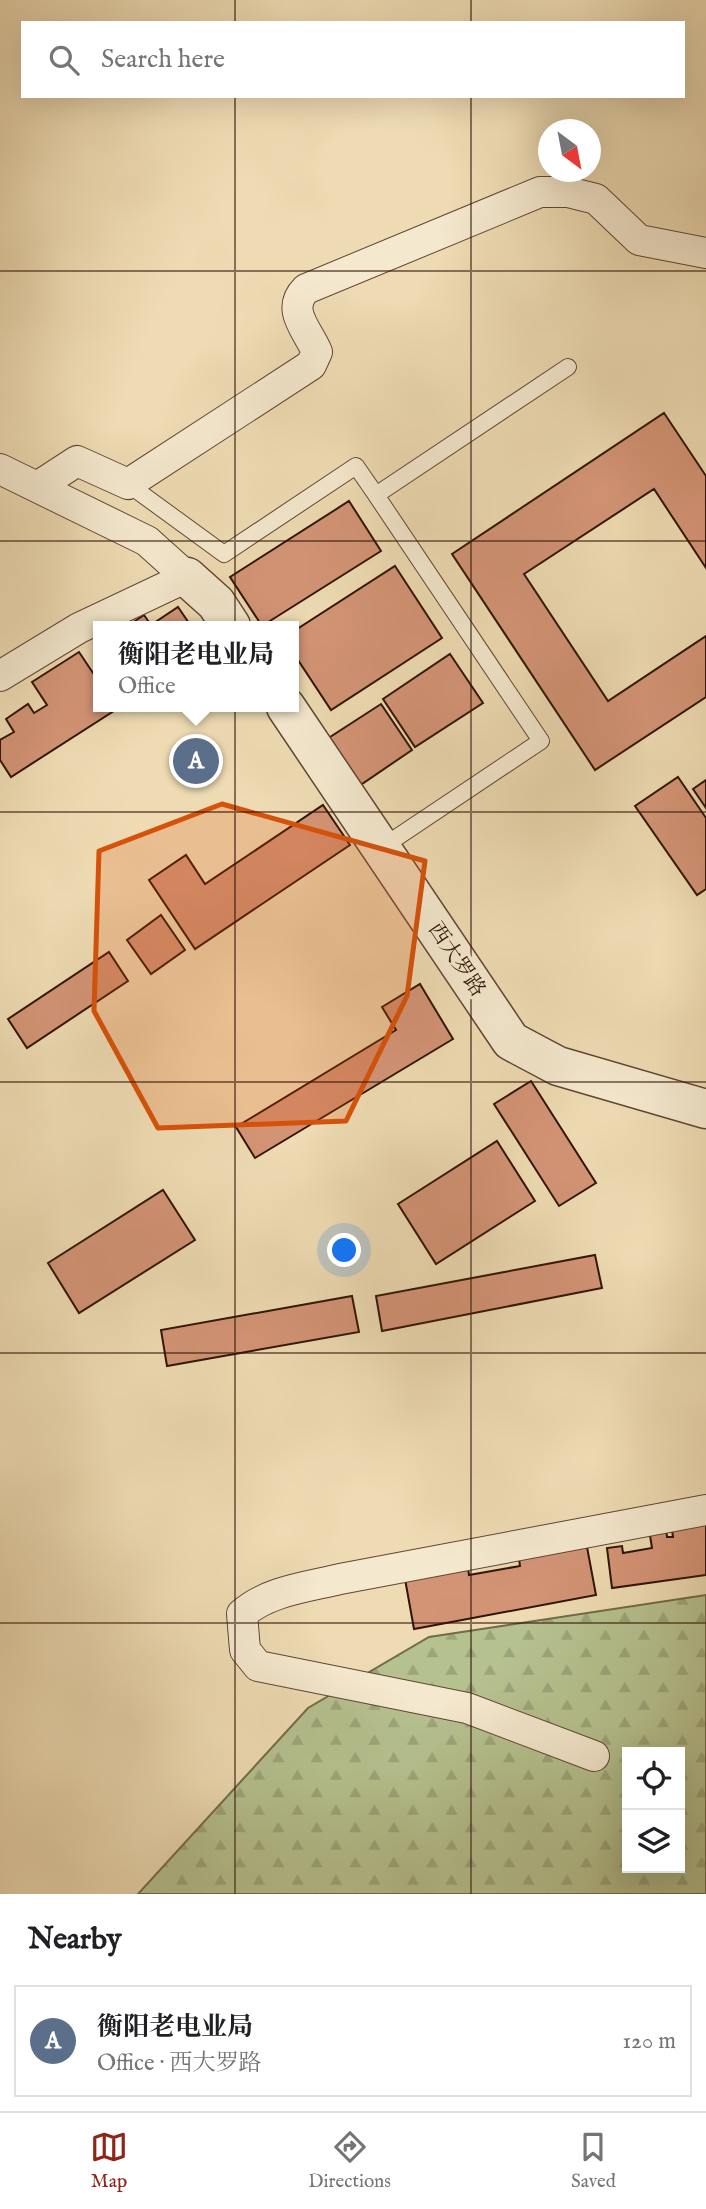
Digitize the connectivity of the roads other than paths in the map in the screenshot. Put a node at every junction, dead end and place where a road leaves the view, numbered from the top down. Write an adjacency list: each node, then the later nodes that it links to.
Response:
1 (706, 253): 4 (street)
2 (568, 367): 6 (lane)
3 (0, 469): 5 (street)
4 (128, 484): 5 (street); 6 (lane)
5 (37, 487): 7 (street)
6 (376, 495): 13 (lane)
7 (187, 577): 9 (street); 10 (street)
8 (93, 621): 11 (street)
9 (94, 621)
10 (229, 621)
11 (0, 676)
12 (289, 712): 13 (street, 西大罗路)
13 (381, 848): 14 (street, 西大罗路)
14 (706, 1109)
15 (706, 1510): 16 (street)
16 (594, 1756)

